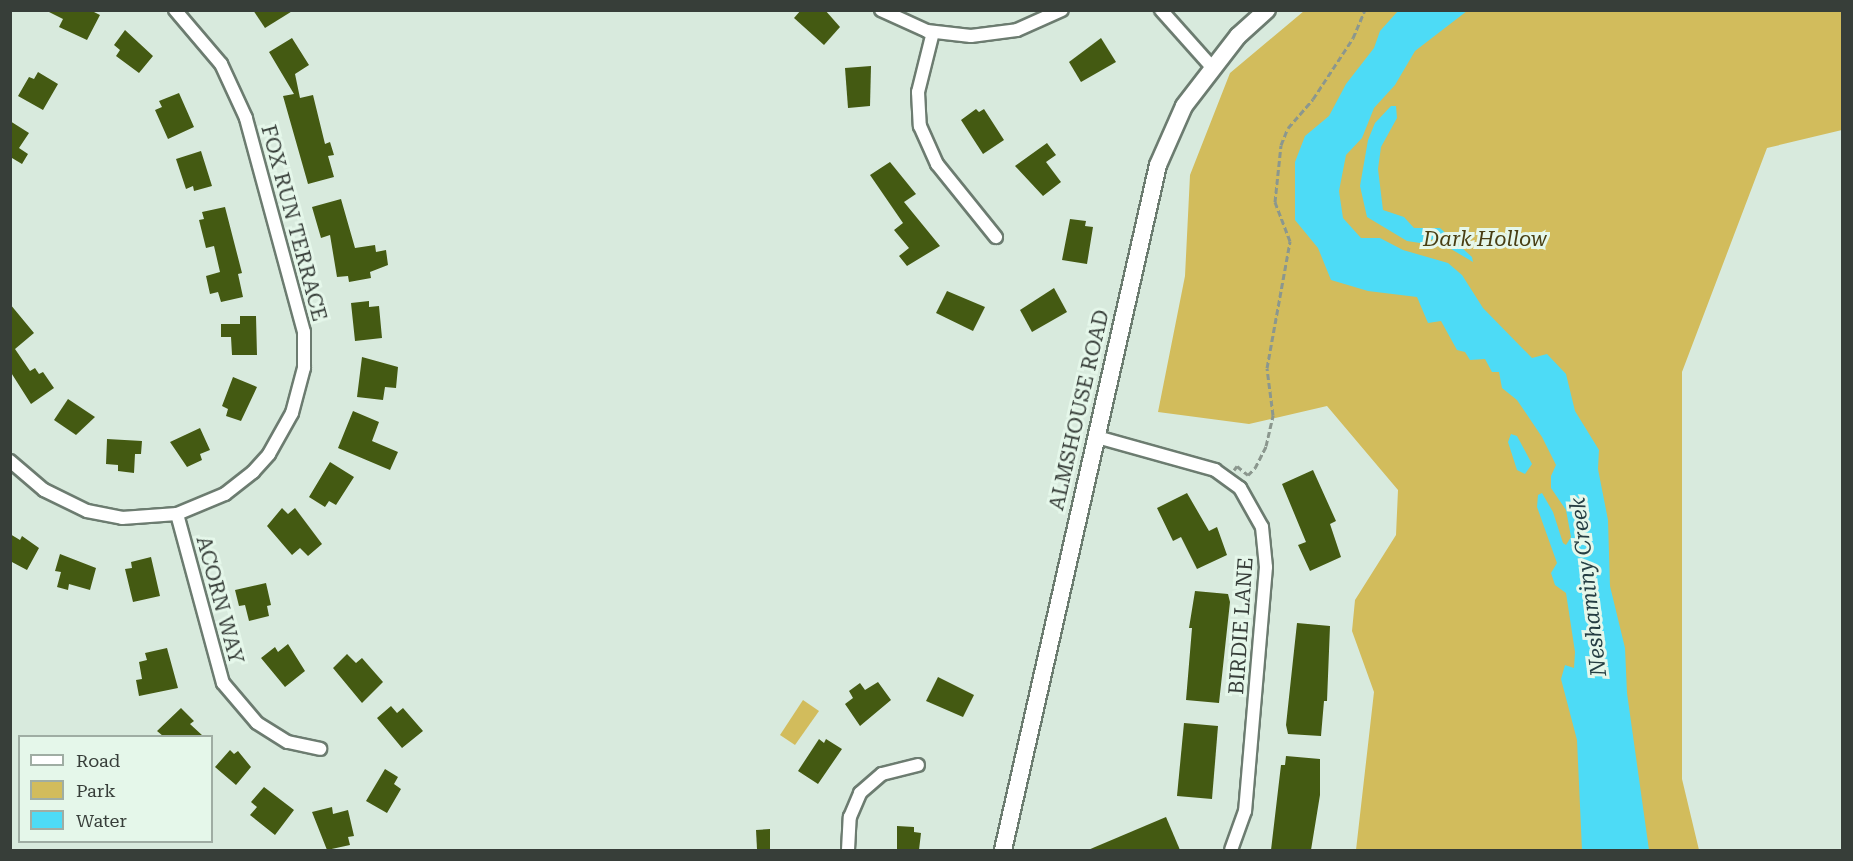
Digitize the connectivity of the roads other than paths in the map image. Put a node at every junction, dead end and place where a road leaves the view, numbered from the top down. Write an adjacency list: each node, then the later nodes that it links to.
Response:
1 (175, 10): 11 (street, FOX RUN TERRACE)
2 (881, 10): 6 (street)
3 (1062, 10): 6 (street)
4 (1161, 10): 7 (street)
5 (1267, 10): 7 (main road, ALMSHOUSE ROAD)
6 (933, 32): 8 (street)
7 (1212, 67): 9 (main road, ALMSHOUSE ROAD)
8 (996, 237)
9 (1097, 437): 15 (main road, ALMSHOUSE ROAD); 16 (street, BIRDIE LANE)
10 (10, 461): 11 (street, FOX RUN TERRACE)
11 (177, 514): 12 (street, ACORN WAY)
12 (320, 749)
13 (918, 765): 14 (street)
14 (848, 850)
15 (1003, 850)
16 (1231, 850)

